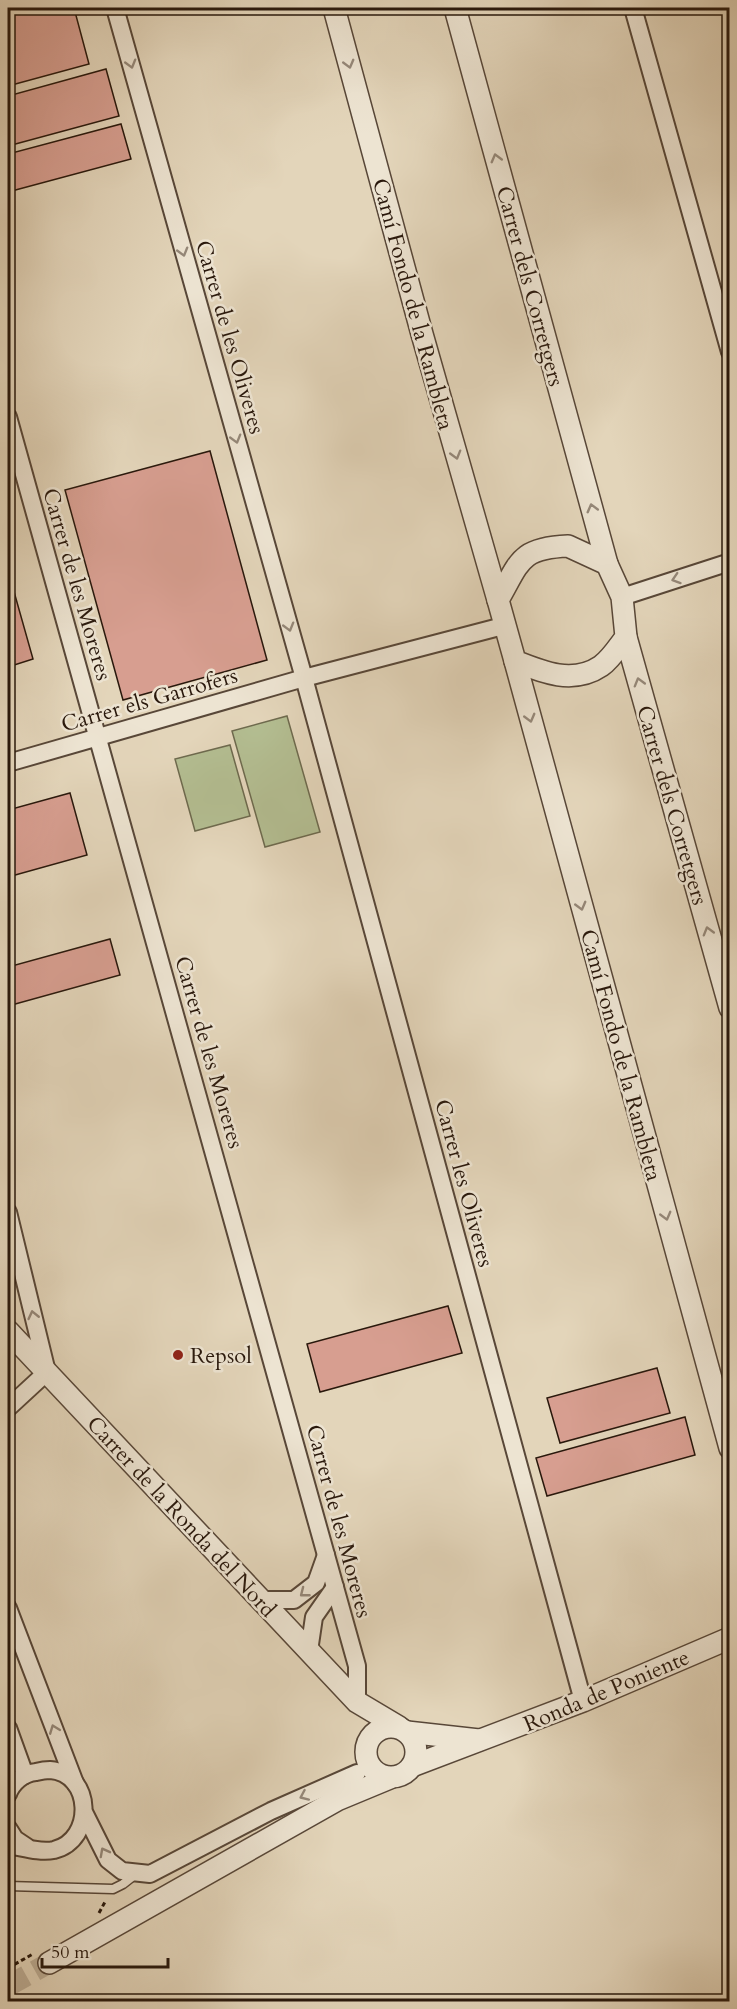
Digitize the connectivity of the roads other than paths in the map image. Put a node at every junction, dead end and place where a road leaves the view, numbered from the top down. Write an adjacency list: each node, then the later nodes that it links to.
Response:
1 (115, 8): 14 (street, Carrer de les Oliveres, one-way to 14)
2 (334, 8): 10 (street, Camí Fondo de la Rambleta, one-way to 10)
3 (455, 8): 8 (street, Carrer dels Corretgers, one-way to 3)
4 (633, 8): 5 (street)
5 (729, 352)
6 (8, 417): 15 (street, Carrer de les Moreres)
7 (729, 562): 9 (street, one-way to 9)
8 (607, 564): 9 (street); 10 (street)
9 (622, 597): 12 (street)
10 (498, 600): 11 (street)
11 (503, 626): 13 (street); 14 (street, Carrer els Garrofers)
12 (626, 637): 13 (street); 17 (street, Carrer dels Corretgers, one-way to 12)
13 (514, 661): 22 (street, Camí Fondo de la Rambleta, one-way to 22)
14 (303, 678): 15 (street, Carrer els Garrofers); 29 (street, Carrer les Oliveres)
15 (99, 737): 16 (street, Carrer els Garrofers); 23 (street, Carrer de les Moreres)
16 (8, 763)
17 (729, 1008)
18 (8, 1212): 20 (street, one-way to 18)
19 (8, 1331): 20 (street, Carrer de la Ronda del Nord)
20 (47, 1372): 21 (street); 25 (street, Carrer de la Ronda del Nord)
21 (8, 1408)
22 (729, 1448)
23 (326, 1555): 24 (street, Carrer de les Moreres); 25 (street, one-way to 25)
24 (335, 1587): 28 (street); 30 (street, Carrer de les Moreres)
25 (261, 1599): 28 (street, Carrer de la Ronda del Nord)
26 (8, 1608): 38 (street, one-way to 26)
27 (729, 1638): 29 (street, Ronda de Poniente)
28 (309, 1651): 30 (street, Carrer de la Ronda del Nord)
29 (583, 1701): 33 (street, Ronda de Poniente)
30 (357, 1702): 32 (street, Carrer de la Ronda del Nord); 34 (street, Carrer de la Ronda del Nord)
31 (8, 1728): 36 (street)
32 (403, 1730): 33 (street, Ronda de Poniente); 34 (street); 35 (street)
33 (483, 1740): 35 (street, Ronda de Poniente)
34 (364, 1756): 37 (street); 40 (street); 45 (street, one-way to 45)
35 (412, 1766): 37 (street)
36 (25, 1775): 38 (street); 39 (street)
37 (390, 1778): 40 (street)
38 (75, 1784): 41 (street)
39 (8, 1794)
40 (337, 1800): 47 (street)
41 (85, 1814): 44 (street); 45 (street, one-way to 41)
42 (8, 1828): 44 (street)
43 (8, 1845): 44 (street)
44 (27, 1847)
45 (137, 1873): 46 (lane)
46 (8, 1886)
47 (49, 1963)

